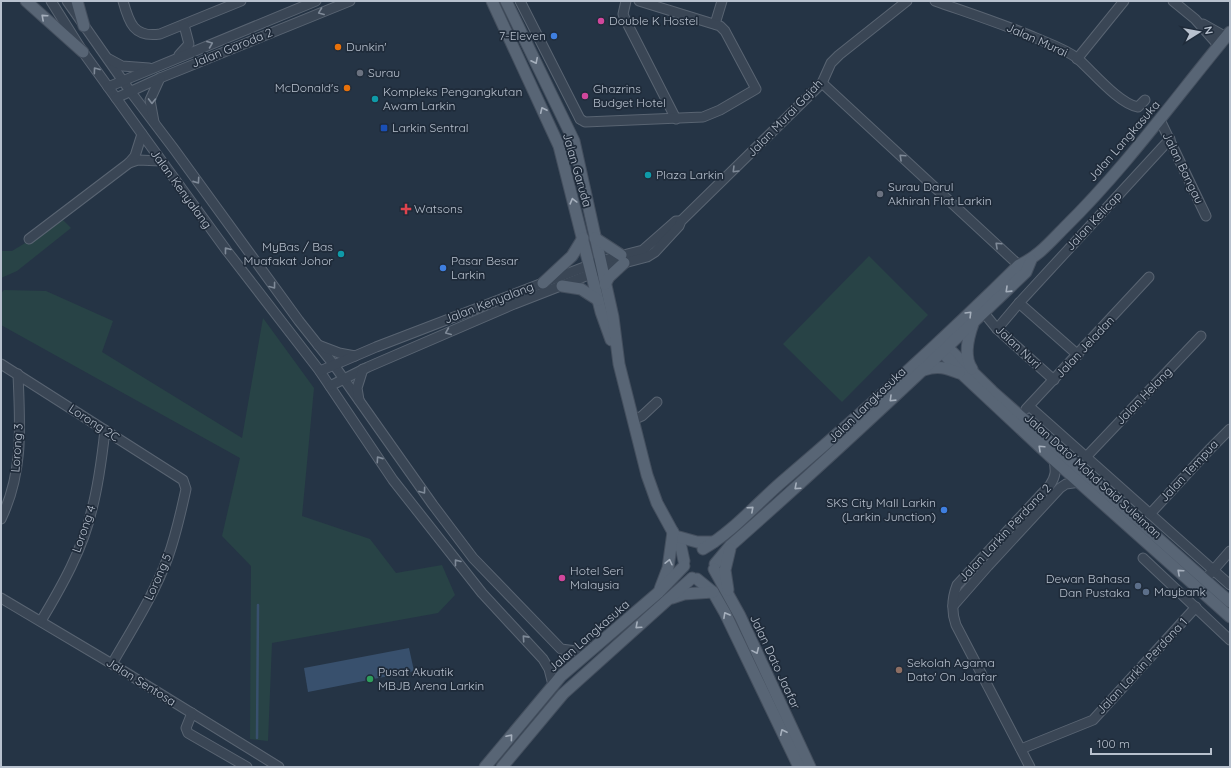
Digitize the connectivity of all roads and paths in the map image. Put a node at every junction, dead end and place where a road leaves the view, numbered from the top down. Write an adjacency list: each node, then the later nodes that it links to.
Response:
1 (26, 1): 23 (main road, one-way to 1)
2 (51, 1): 23 (street, Jalan Kenyalang)
3 (67, 1): 21 (street, Jalan Kenyalang)
4 (77, 1): 21 (main road)
5 (123, 1): 20 (street)
6 (241, 1): 20 (street)
7 (350, 1): 28 (street, Jalan Garoda 2, one-way to 28)
8 (492, 1): 45 (main road, Jalan Garuda, one-way to 8)
9 (506, 1): 38 (main road, Jalan Garuda, one-way to 38)
10 (520, 1): 35 (street)
11 (626, 1): 36 (street)
12 (639, 1): 19 (street)
13 (722, 1): 19 (street)
14 (907, 1): 30 (street, Jalan Murai Gajah)
15 (935, 1): 26 (street, Jalan Murai)
16 (1124, 1): 26 (street)
17 (1173, 1): 22 (street)
18 (310, 2): 25 (street, Jalan Garoda 2, one-way to 18)
19 (714, 24): 36 (street)
20 (184, 25): 25 (street)
21 (84, 26): 24 (street, Jalan Kenyalang)
22 (1225, 38): 37 (main road, Jalan Langkasuka)
23 (83, 52): 31 (street, Jalan Kenyalang, one-way to 23)
24 (106, 57): 27 (street); 29 (street, Jalan Kenyalang)
25 (175, 58): 27 (street, Jalan Garoda 2)
26 (1077, 59): 34 (street, Jalan Murai)
27 (150, 69): 29 (street, Jalan Garoda 2)
28 (160, 78): 32 (street, Jalan Garoda 2); 39 (street, one-way to 39)
29 (122, 80): 31 (street, Jalan Garoda 2); 32 (street, Jalan Kenyalang)
30 (822, 83): 48 (street, Jalan Murai Gajah, one-way to 48); 50 (street, one-way to 30)
31 (108, 87): 33 (street, Jalan Kenyalang)
32 (130, 91): 33 (street, Jalan Garoda 2); 39 (street, Jalan Kenyalang)
33 (116, 98): 40 (street, Jalan Kenyalang)
34 (1145, 100)
35 (580, 119): 36 (street); 38 (street)
36 (676, 119)
37 (1160, 120): 41 (street, Jalan Bangau); 50 (main road, Jalan Langkasuka)
38 (565, 124): 46 (main road, Jalan Garuda)
39 (155, 126): 52 (street, Jalan Kenyalang, one-way to 52)
40 (142, 134): 42 (street, Jalan Kenyalang); 43 (street)
41 (1170, 139): 44 (street, Jalan Bangau); 59 (street, Jalan Kelicap)
42 (161, 161): 43 (street); 54 (street, Jalan Kenyalang, one-way to 42)
43 (129, 163): 47 (street)
44 (1206, 216)
45 (583, 238): 51 (main road, Jalan Garuda); 55 (main road)
46 (595, 238): 48 (main road); 49 (main road, Jalan Garuda)
47 (30, 239)
48 (623, 259): 49 (street, Jalan Murai Gajah); 56 (main road)
49 (601, 265): 51 (street, Jalan Kenyalang); 56 (main road, Jalan Garuda)
50 (1023, 268): 60 (main road, Jalan Langkasuka, one-way to 60); 65 (main road, Jalan Langkasuka, one-way to 50)
51 (590, 269): 55 (street, Jalan Kenyalang); 57 (street, Jalan Kenyalang); 58 (main road, Jalan Garuda)
52 (262, 272): 54 (street); 64 (street, Jalan Kenyalang, one-way to 64)
53 (1149, 277): 67 (street, Jalan Jeladan)
54 (251, 280): 72 (street, Jalan Kenyalang)
55 (543, 282): 68 (street, Jalan Kenyalang)
56 (605, 284): 66 (main road, Jalan Garuda)
57 (562, 286): 58 (main road); 71 (street, Jalan Kenyalang, one-way to 71)
58 (598, 300): 66 (main road, Jalan Garuda)
59 (1019, 302): 62 (street, Jalan Kelicap); 67 (street)
60 (984, 313): 61 (main road, Jalan Langkasuka); 62 (street, Jalan Nuri)
61 (974, 322): 65 (main road, Jalan Langkasuka); 76 (main road)
62 (997, 329): 78 (street, Jalan Nuri)
63 (1201, 336): 87 (street, Jalan Helang)
64 (317, 344): 68 (street); 70 (street, Jalan Kenyalang)
65 (942, 346): 73 (main road, Jalan Langkasuka); 75 (main road, Jalan Dato' Mohd Said Suleiman); 76 (main road, Jalan Dato' Mohd Said Suleiman); 95 (main road, Jalan Langkasuka, one-way to 65)
66 (617, 353): 84 (main road, Jalan Garuda)
67 (1078, 355): 78 (street, Jalan Jeladan)
68 (355, 356): 70 (street, Jalan Kenyalang)
69 (1, 364): 74 (street, Lorong 2C)
70 (334, 365): 72 (street, Jalan Kenyalang); 77 (street, Jalan Kenyalang)
71 (363, 369): 77 (street, Jalan Kenyalang); 80 (street)
72 (320, 371): 79 (street, Jalan Kenyalang)
73 (920, 371): 75 (main road); 96 (main road, Jalan Langkasuka, one-way to 96)
74 (18, 374): 86 (street, Lorong 2C); 92 (street, Lorong 3)
75 (962, 374): 88 (main road, Jalan Dato' Mohd Said Suleiman, one-way to 75)
76 (976, 375): 83 (main road, Jalan Dato' Mohd Said Suleiman)
77 (343, 379): 79 (street, Jalan Kenyalang); 80 (street)
78 (1054, 380): 82 (street, Jalan Jeladan)
79 (330, 386): 118 (street, one-way to 79)
80 (359, 402): 115 (street, one-way to 115)
81 (657, 402): 84 (street)
82 (1030, 407): 83 (street, Jalan Jeladan); 87 (street)
83 (1019, 415): 93 (main road, Jalan Dato' Mohd Said Suleiman)
84 (633, 420): 94 (main road, Jalan Garuda)
85 (1230, 429): 91 (street, Jalan Tempua)
86 (105, 430): 90 (street, Lorong 2C); 114 (street, Lorong 4)
87 (1087, 456): 91 (street)
88 (1054, 460): 89 (main road, Jalan Dato' Mohd Said Suleiman); 111 (street, Jalan Larkin Perdana 2)
89 (1080, 482): 93 (main road, Jalan Dato' Mohd Said Suleiman); 111 (street, Jalan Larkin Perdana 2)
90 (185, 484): 117 (street, Lorong 5)
91 (1150, 514): 102 (street)
92 (1, 519)
93 (1140, 529): 104 (main road, Jalan Dato' Mohd Said Suleiman); 113 (main road, Jalan Dato' Mohd Said Suleiman, one-way to 93)
94 (674, 532): 95 (main road); 97 (main road); 100 (main road, Jalan Garuda); 107 (main road, one-way to 94)
95 (714, 542): 97 (main road, Jalan Langkasuka)
96 (730, 546): 101 (main road, Jalan Langkasuka); 108 (main road)
97 (701, 548): 100 (main road); 101 (main road)
98 (1230, 551): 102 (street)
99 (1143, 558): 112 (street)
100 (684, 563): 103 (main road); 107 (main road, Jalan Langkasuka)
101 (714, 567): 103 (main road); 108 (main road, Jalan Dato Jaafar)
102 (1213, 570): 104 (street); 105 (street)
103 (695, 579): 106 (main road, Jalan Dato Jaafar); 107 (main road)
104 (1206, 579): 110 (main road, Jalan Dato' Mohd Said Suleiman)
105 (1230, 585)
106 (713, 592): 107 (main road); 125 (main road, Jalan Dato Jaafar, one-way to 106)
107 (663, 596): 115 (main road, Jalan Langkasuka); 124 (main road, one-way to 124)
108 (730, 596): 126 (main road, Jalan Dato Jaafar, one-way to 126)
109 (1, 598): 114 (street, Jalan Sentosa)
110 (1230, 602)
111 (953, 606): 120 (street, Jalan Larkin Perdana 2)
112 (1196, 608): 116 (street); 120 (street, Jalan Larkin Perdana 1)
113 (1230, 617)
114 (41, 621): 117 (street, Jalan Sentosa)
115 (604, 639): 118 (main road, Jalan Langkasuka)
116 (1230, 640)
117 (112, 664): 119 (street, Jalan Sentosa)
118 (554, 685): 123 (main road, Jalan Langkasuka, one-way to 118)
119 (192, 713): 121 (street); 122 (street, Jalan Sentosa)
120 (1021, 749): 127 (street, Jalan Larkin Perdana 2)
121 (247, 767)
122 (279, 767)
123 (485, 767)
124 (502, 767)
125 (800, 767)
126 (810, 767)
127 (1030, 767)

